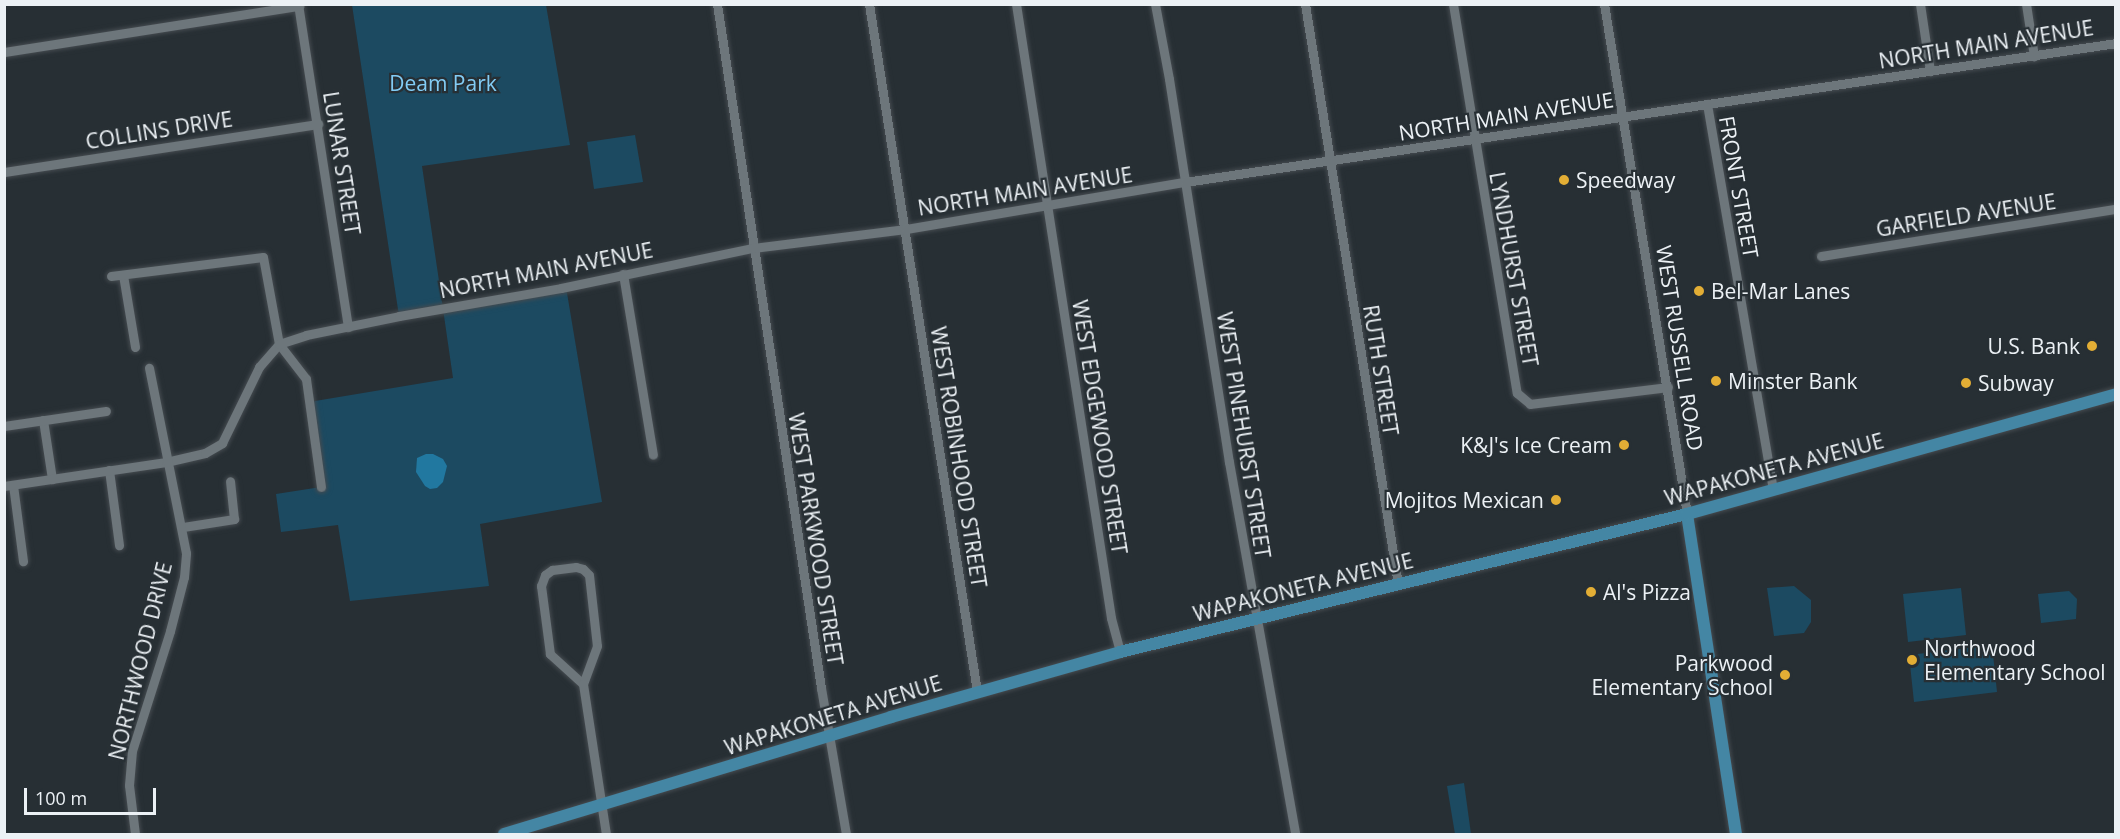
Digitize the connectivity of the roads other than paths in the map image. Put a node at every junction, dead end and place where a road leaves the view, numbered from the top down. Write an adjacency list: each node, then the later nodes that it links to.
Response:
1 (717, 4): 25 (street, WEST PARKWOOD STREET)
2 (869, 4): 24 (street, WEST ROBINHOOD STREET)
3 (1016, 4): 22 (street, WEST EDGEWOOD STREET)
4 (1155, 4): 21 (street, WEST PINEHURST STREET)
5 (1305, 4): 19 (street, RUTH STREET)
6 (1453, 4): 18 (street, LYNDHURST STREET)
7 (1604, 4): 16 (street, WEST RUSSELL ROAD)
8 (1920, 4): 14 (street)
9 (2026, 4): 13 (street)
10 (298, 5): 12 (street); 17 (street, LUNAR STREET)
11 (2115, 43): 13 (street, NORTH MAIN AVENUE)
12 (4, 52)
13 (2034, 56): 14 (street, NORTH MAIN AVENUE)
14 (1930, 71): 15 (street, NORTH MAIN AVENUE)
15 (1707, 104): 16 (street, NORTH MAIN AVENUE); 46 (street, FRONT STREET)
16 (1622, 117): 18 (street, NORTH MAIN AVENUE); 34 (street, WEST RUSSELL ROAD)
17 (318, 124): 20 (street, COLLINS DRIVE); 30 (street, LUNAR STREET)
18 (1474, 140): 19 (street, NORTH MAIN AVENUE); 34 (street, LYNDHURST STREET)
19 (1329, 161): 21 (street, NORTH MAIN AVENUE); 51 (street, RUTH STREET)
20 (4, 172)
21 (1185, 182): 22 (street, NORTH MAIN AVENUE); 52 (street, WEST PINEHURST STREET)
22 (1047, 206): 24 (street, NORTH MAIN AVENUE); 53 (street, WEST EDGEWOOD STREET)
23 (2115, 209): 26 (street, GARFIELD AVENUE)
24 (906, 229): 25 (street, NORTH MAIN AVENUE); 55 (street, WEST ROBINHOOD STREET)
25 (753, 248): 27 (street, NORTH MAIN AVENUE); 56 (street, WEST PARKWOOD STREET)
26 (1821, 256)
27 (622, 274): 30 (street, NORTH MAIN AVENUE); 39 (street)
28 (123, 275): 29 (street); 31 (street); 32 (street)
29 (111, 276)
30 (348, 327): 31 (street, NORTH MAIN AVENUE)
31 (279, 344): 40 (street); 45 (street)
32 (135, 347)
33 (149, 368): 40 (street, NORTHWOOD DRIVE)
34 (1668, 387): 47 (street, WEST RUSSELL ROAD)
35 (2115, 394): 46 (main road, WAPAKONETA AVENUE)
36 (106, 411): 37 (street)
37 (44, 420): 38 (street); 42 (street)
38 (4, 426)
39 (653, 455)
40 (166, 462): 41 (street); 48 (street, NORTHWOOD DRIVE)
41 (109, 470): 42 (street); 49 (street)
42 (52, 479): 44 (street)
43 (230, 481): 48 (street)
44 (9, 485): 50 (street)
45 (321, 487)
46 (1773, 489): 47 (main road, WAPAKONETA AVENUE)
47 (1687, 514): 51 (main road, WAPAKONETA AVENUE); 63 (main road, WEST RUSSELL ROAD)
48 (183, 527): 58 (street, NORTHWOOD DRIVE)
49 (119, 545)
50 (23, 561)
51 (1398, 584): 52 (main road, WAPAKONETA AVENUE)
52 (1256, 619): 53 (main road, WAPAKONETA AVENUE); 62 (street, WEST PINEHURST STREET)
53 (1120, 652): 55 (main road, WAPAKONETA AVENUE)
54 (583, 684): 54 (street); 57 (street)
55 (977, 692): 56 (main road, WAPAKONETA AVENUE)
56 (828, 735): 57 (main road, WAPAKONETA AVENUE); 61 (street, WEST PARKWOOD STREET)
57 (601, 805): 59 (main road, WAPAKONETA AVENUE); 60 (street)
58 (135, 834)
59 (504, 834)
60 (606, 834)
61 (846, 834)
62 (1295, 834)
63 (1736, 834)

